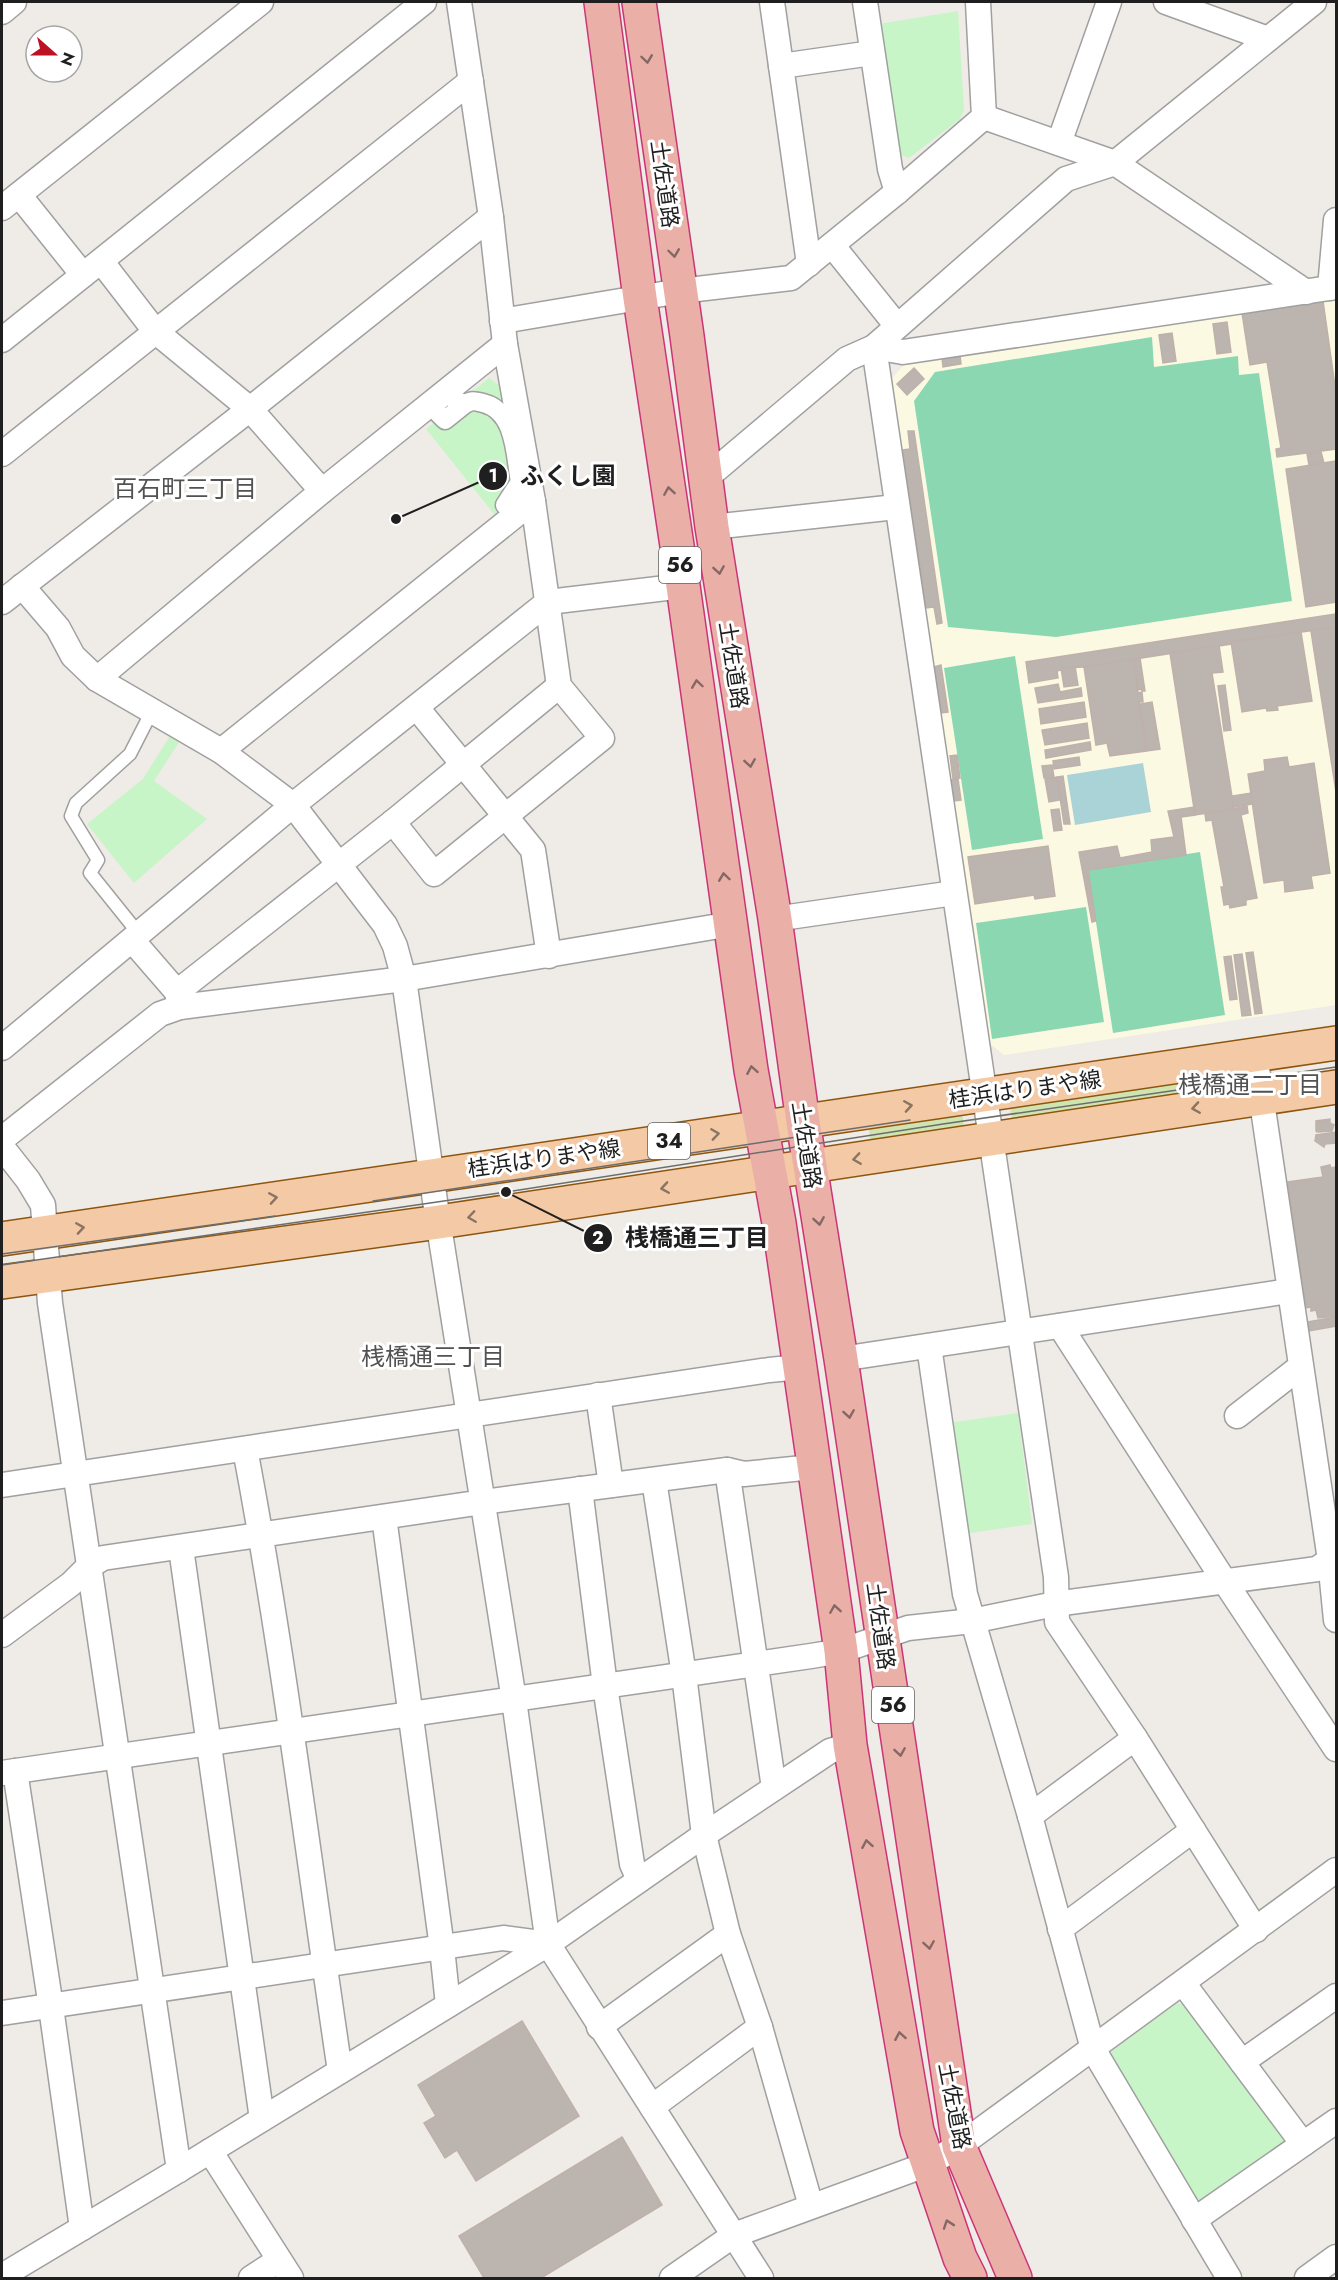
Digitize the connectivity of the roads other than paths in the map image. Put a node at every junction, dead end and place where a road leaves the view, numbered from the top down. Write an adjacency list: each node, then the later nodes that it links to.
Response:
1 (14, 2): 13 (street)
2 (261, 2): 22 (street)
3 (424, 2): 27 (street)
4 (459, 2): 17 (street)
5 (601, 2): 31 (highway, 土佐道路 / 56)
6 (639, 2): 29 (highway, 土佐道路 / 56, one-way to 29)
7 (772, 2): 16 (street)
8 (865, 2): 15 (street)
9 (978, 2): 18 (street)
10 (1109, 2): 19 (street)
11 (1166, 2): 14 (street)
12 (1314, 2): 14 (street)
13 (2, 12)
14 (1268, 39): 20 (street)
15 (872, 53): 16 (street); 21 (street)
16 (781, 66): 26 (street)
17 (471, 81): 23 (street); 33 (street)
18 (984, 117): 19 (street); 21 (street)
19 (1059, 143): 20 (street)
20 (1115, 163): 30 (street); 32 (street)
21 (897, 192): 25 (street)
22 (9, 197): 27 (street)
23 (491, 217): 34 (street); 37 (street)
24 (1336, 220): 28 (street)
25 (832, 245): 26 (street); 32 (street)
26 (809, 264): 29 (street)
27 (92, 268): 33 (street); 35 (street)
28 (1333, 288): 30 (street)
29 (680, 291): 31 (street); 40 (highway, 土佐道路 / 56)
30 (1306, 292): 36 (street)
31 (640, 298): 34 (street); 47 (highway, 土佐道路 / 56, one-way to 31)
32 (897, 326): 36 (street)
33 (155, 331): 37 (street); 39 (street)
34 (503, 332): 41 (street); 42 (street)
35 (2, 340)
36 (874, 347): 40 (street); 44 (street)
37 (250, 409): 41 (street); 46 (street)
38 (438, 413): 43 (street)
39 (2, 454)
40 (705, 479): 45 (highway, 土佐道路 / 56)
41 (322, 491): 50 (street)
42 (533, 501): 49 (street); 54 (street)
43 (505, 505)
44 (896, 507): 45 (street); 60 (street)
45 (712, 527): 61 (highway, 土佐道路 / 56, one-way to 61)
46 (22, 586): 48 (street); 50 (street)
47 (683, 586): 49 (street); 62 (highway, 土佐道路 / 56, one-way to 47)
48 (2, 602)
49 (548, 602): 51 (street); 52 (street)
50 (98, 679): 53 (street)
51 (559, 686): 55 (street); 57 (street)
52 (417, 708): 55 (street); 56 (street)
53 (152, 711): 54 (street); 63 (lane)
54 (221, 751): 56 (street)
55 (464, 765): 57 (street); 58 (street)
56 (293, 805): 59 (street); 63 (street)
57 (506, 817): 58 (street); 64 (street)
58 (393, 822): 59 (street)
59 (339, 866): 65 (street); 66 (street)
60 (954, 893): 61 (street); 71 (street)
61 (775, 919): 73 (highway, 土佐道路 / 56)
62 (730, 924): 64 (street); 74 (highway, 土佐道路 / 56, one-way to 62)
63 (135, 937): 66 (street); 68 (street)
64 (549, 956): 65 (street)
65 (404, 979): 66 (street); 80 (street)
66 (178, 1000): 75 (street)
67 (1336, 1043): 69 (main road, 桂浜はりまや線 / 34)
68 (2, 1048)
69 (1255, 1055): 71 (main road, 桂浜はりまや線 / 34); 72 (street)
70 (1336, 1087): 72 (main road, 桂浜はりまや線 / 34)
71 (983, 1095): 73 (main road, 桂浜はりまや線 / 34, one-way to 71); 76 (street)
72 (1261, 1098): 76 (main road, 桂浜はりまや線 / 34, one-way to 76); 86 (street)
73 (803, 1122): 74 (main road, 桂浜はりまや線 / 34); 78 (highway, 土佐道路 / 56)
74 (762, 1128): 79 (highway, 土佐道路 / 56); 80 (main road, 桂浜はりまや線 / 34, one-way to 74)
75 (2, 1139)
76 (990, 1139): 78 (main road, 桂浜はりまや線 / 34, one-way to 78); 88 (street)
77 (2, 1148): 82 (street)
78 (810, 1166): 79 (main road, 桂浜はりまや線 / 34); 90 (highway, 土佐道路 / 56, one-way to 90)
79 (771, 1172): 81 (main road, 桂浜はりまや線 / 34, one-way to 81); 91 (highway, 土佐道路 / 56)
80 (432, 1174): 81 (street); 82 (main road, 桂浜はりまや線 / 34, one-way to 80)
81 (439, 1222): 84 (main road, 桂浜はりまや線 / 34); 94 (street)
82 (46, 1233): 83 (main road, 桂浜はりまや線 / 34); 84 (street)
83 (2, 1239)
84 (49, 1275): 85 (main road, 桂浜はりまや線 / 34); 99 (street)
85 (2, 1282)
86 (1289, 1291): 87 (street); 92 (street)
87 (1060, 1326): 88 (street); 110 (street)
88 (1019, 1332): 89 (street); 111 (street)
89 (929, 1346): 90 (street); 113 (street)
90 (841, 1359): 115 (highway, 土佐道路 / 56, one-way to 115)
91 (800, 1367): 93 (street); 97 (highway, 土佐道路 / 56)
92 (1300, 1367): 95 (street); 108 (street)
93 (598, 1395): 94 (street); 102 (street)
94 (468, 1415): 96 (street); 104 (street)
95 (1237, 1416)
96 (245, 1449): 99 (street); 106 (street)
97 (813, 1467): 98 (street); 116 (highway, 土佐道路 / 56, one-way to 97)
98 (726, 1470): 100 (street); 117 (street)
99 (76, 1474): 101 (street); 109 (street)
100 (654, 1479): 102 (street); 118 (street)
101 (2, 1485)
102 (611, 1485): 103 (street)
103 (580, 1489): 104 (street); 119 (street)
104 (483, 1502): 105 (street); 120 (street)
105 (384, 1517): 106 (street); 121 (street)
106 (261, 1536): 107 (street); 122 (street)
107 (181, 1548): 109 (street); 124 (street)
108 (1333, 1558): 110 (street); 112 (street)
109 (88, 1568): 114 (street); 127 (street)
110 (1225, 1582): 111 (street); 126 (street)
111 (1055, 1604): 113 (street); 123 (street)
112 (1336, 1620)
113 (972, 1621): 115 (street); 130 (street)
114 (2, 1635)
115 (883, 1638): 116 (street); 157 (highway, 土佐道路 / 56, one-way to 157)
116 (842, 1651): 117 (street); 125 (highway, 土佐道路 / 56)
117 (755, 1664): 118 (street); 129 (street)
118 (684, 1675): 119 (street); 132 (street)
119 (605, 1686): 120 (street); 134 (street)
120 (514, 1700): 121 (street); 138 (street)
121 (409, 1714): 122 (street); 139 (street)
122 (292, 1731): 124 (street); 140 (street)
123 (1135, 1738): 130 (street); 131 (street)
124 (209, 1743): 127 (street); 141 (street)
125 (850, 1745): 129 (street); 159 (highway, 土佐道路 / 56, one-way to 125)
126 (1336, 1749)
127 (119, 1756): 128 (street); 143 (street)
128 (8, 1772): 146 (street)
129 (774, 1788): 132 (street)
130 (1030, 1816): 135 (street)
131 (1193, 1830): 135 (street); 136 (street)
132 (704, 1835): 134 (street); 137 (street)
133 (1336, 1870): 136 (street)
134 (639, 1880): 138 (street)
135 (1060, 1929): 150 (street)
136 (1256, 1930): 142 (street)
137 (728, 1935): 148 (street); 149 (street)
138 (548, 1944): 139 (street); 145 (street); 148 (street)
139 (442, 1948): 140 (street); 145 (street)
140 (325, 1966): 141 (street); 152 (street)
141 (243, 1979): 143 (street); 154 (street)
142 (1183, 1983): 150 (street); 151 (street)
143 (152, 1992): 146 (street); 160 (street)
144 (1336, 1996): 151 (street)
145 (448, 2005): 152 (street)
146 (51, 2007): 147 (street); 163 (street)
147 (2, 2013)
148 (599, 2027): 153 (street)
149 (760, 2027): 153 (street); 161 (street)
150 (1093, 2049): 157 (street); 162 (street)
151 (1242, 2062): 156 (street)
152 (340, 2072): 154 (street)
153 (652, 2107): 164 (street)
154 (262, 2119): 158 (street)
155 (1336, 2121): 156 (street)
156 (1304, 2144): 162 (street)
157 (959, 2146): 159 (street); 172 (highway, 土佐道路 / 56)
158 (210, 2151): 160 (street); 166 (street)
159 (927, 2164): 161 (street); 171 (highway, 土佐道路 / 56, one-way to 159)
160 (179, 2170): 163 (street)
161 (811, 2206): 164 (street)
162 (1194, 2220): 173 (street)
163 (82, 2228): 167 (street)
164 (734, 2235): 169 (street); 170 (street)
165 (1336, 2257): 174 (street)
166 (285, 2269): 168 (street)
167 (2, 2276)
168 (251, 2278)
169 (672, 2278)
170 (761, 2278)
171 (970, 2278)
172 (1015, 2278)
173 (1229, 2278)
174 (1307, 2278)

